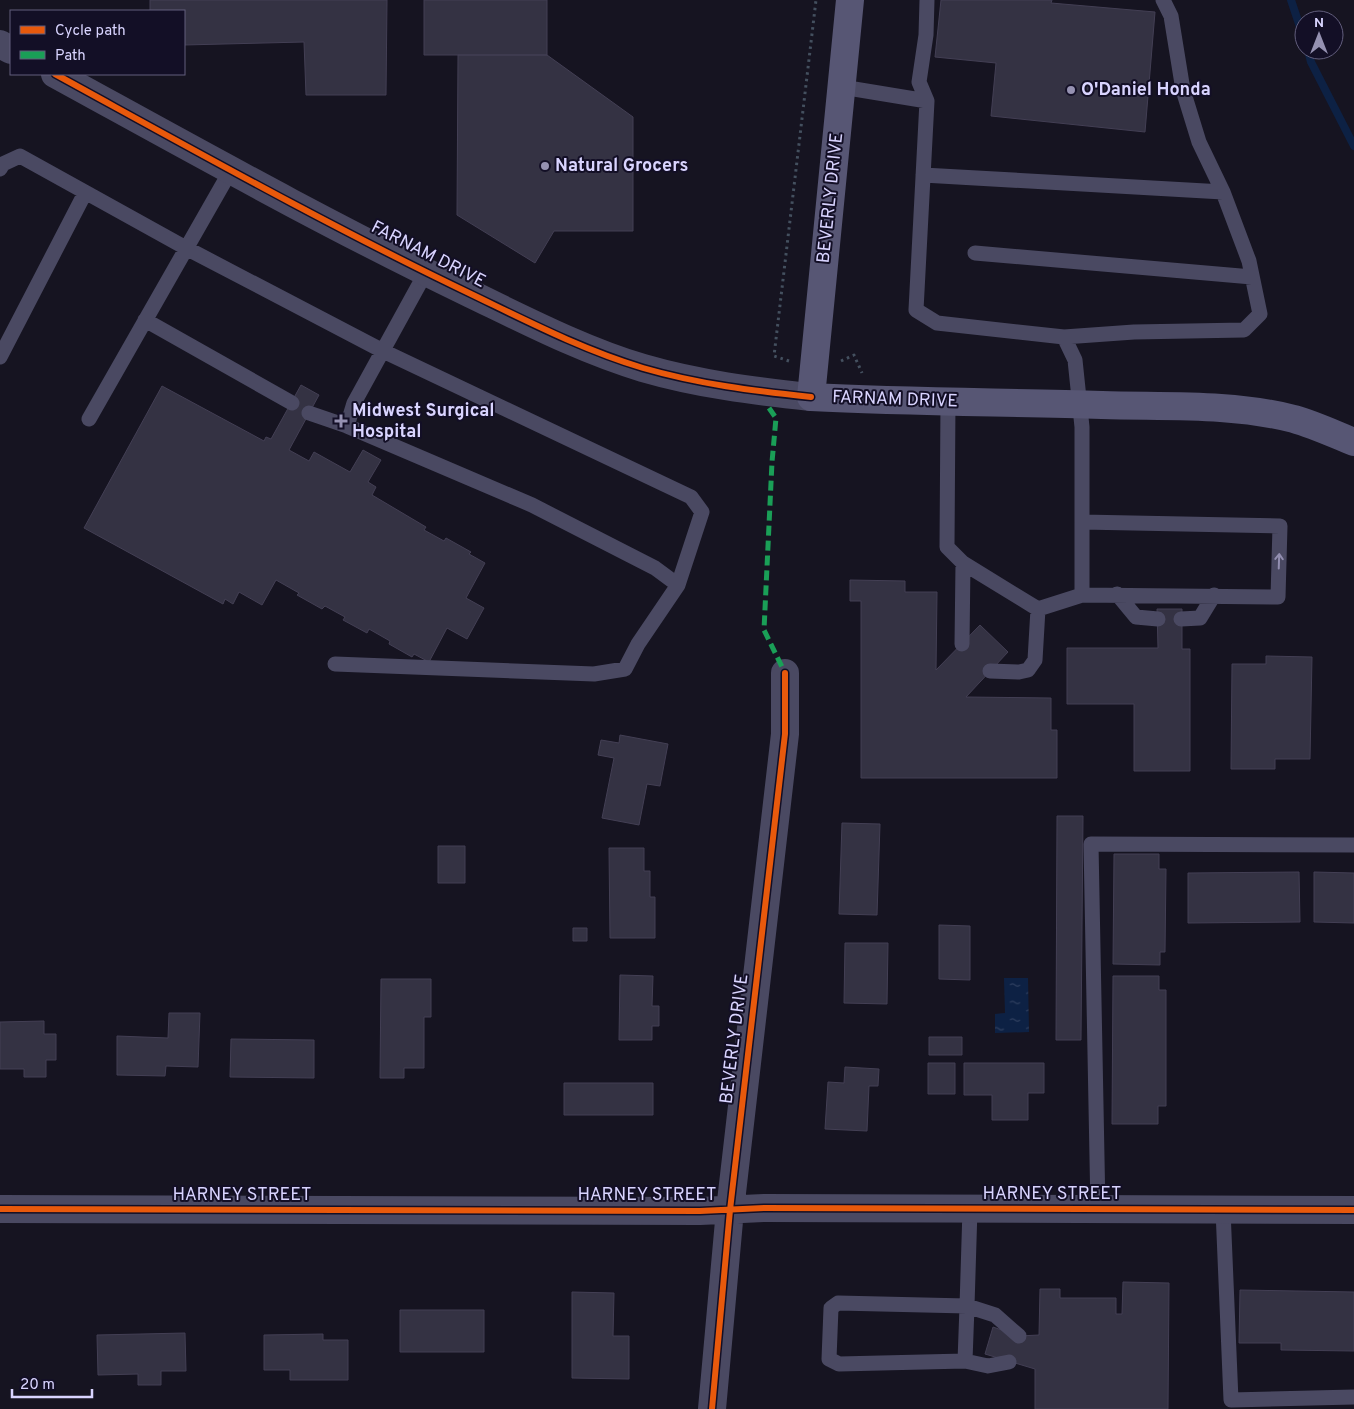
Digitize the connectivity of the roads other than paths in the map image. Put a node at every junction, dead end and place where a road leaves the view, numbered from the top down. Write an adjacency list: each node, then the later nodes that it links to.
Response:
1 (850, 0): 5 (main road, BEVERLY DRIVE)
2 (927, 0): 6 (lane)
3 (1164, 0): 10 (lane)
4 (57, 75): 8 (street, FARNAM DRIVE)
5 (842, 87): 6 (lane); 20 (main road, BEVERLY DRIVE)
6 (928, 101): 9 (lane)
7 (0, 170): 11 (lane)
8 (231, 170): 12 (lane); 14 (street, FARNAM DRIVE)
9 (923, 175): 10 (lane); 17 (lane)
10 (1223, 192): 15 (lane)
11 (85, 193): 12 (lane); 19 (lane)
12 (186, 248): 16 (lane); 18 (lane)
13 (975, 253): 15 (lane)
14 (426, 272): 18 (lane); 20 (street, FARNAM DRIVE)
15 (1252, 277): 17 (lane)
16 (145, 320): 22 (lane); 25 (lane)
17 (1064, 337): 23 (lane)
18 (383, 351): 26 (lane); 30 (lane)
19 (0, 356)
20 (811, 397): 21 (main road, FARNAM DRIVE)
21 (948, 401): 23 (main road, FARNAM DRIVE); 29 (lane)
22 (292, 403)
23 (1080, 404): 27 (main road, FARNAM DRIVE); 28 (lane)
24 (310, 413): 26 (lane)
25 (89, 420)
26 (347, 426): 30 (lane)
27 (1354, 442)
28 (1082, 522): 32 (lane); 33 (lane, one-way to 28)
29 (963, 563): 34 (lane); 37 (lane)
30 (678, 585): 38 (lane)
31 (1117, 594): 32 (lane); 33 (lane); 35 (lane)
32 (1082, 595): 34 (lane)
33 (1214, 595): 36 (lane)
34 (1038, 609): 39 (lane)
35 (1158, 619)
36 (1181, 619)
37 (962, 644)
38 (334, 664)
39 (990, 672)
40 (785, 673): 44 (street, BEVERLY DRIVE)
41 (1354, 845): 45 (lane)
42 (0, 1209): 44 (street, HARNEY STREET)
43 (970, 1209): 44 (street, HARNEY STREET); 45 (street, HARNEY STREET); 48 (lane)
44 (730, 1210): 54 (street, BEVERLY DRIVE)
45 (1098, 1210): 46 (street, HARNEY STREET)
46 (1223, 1210): 47 (street, HARNEY STREET); 53 (lane)
47 (1354, 1210)
48 (967, 1306): 49 (lane); 50 (lane); 50 (lane)
49 (1019, 1336)
50 (964, 1361): 51 (lane)
51 (1009, 1362)
52 (1354, 1397): 53 (lane)
53 (1262, 1404)
54 (712, 1409)

